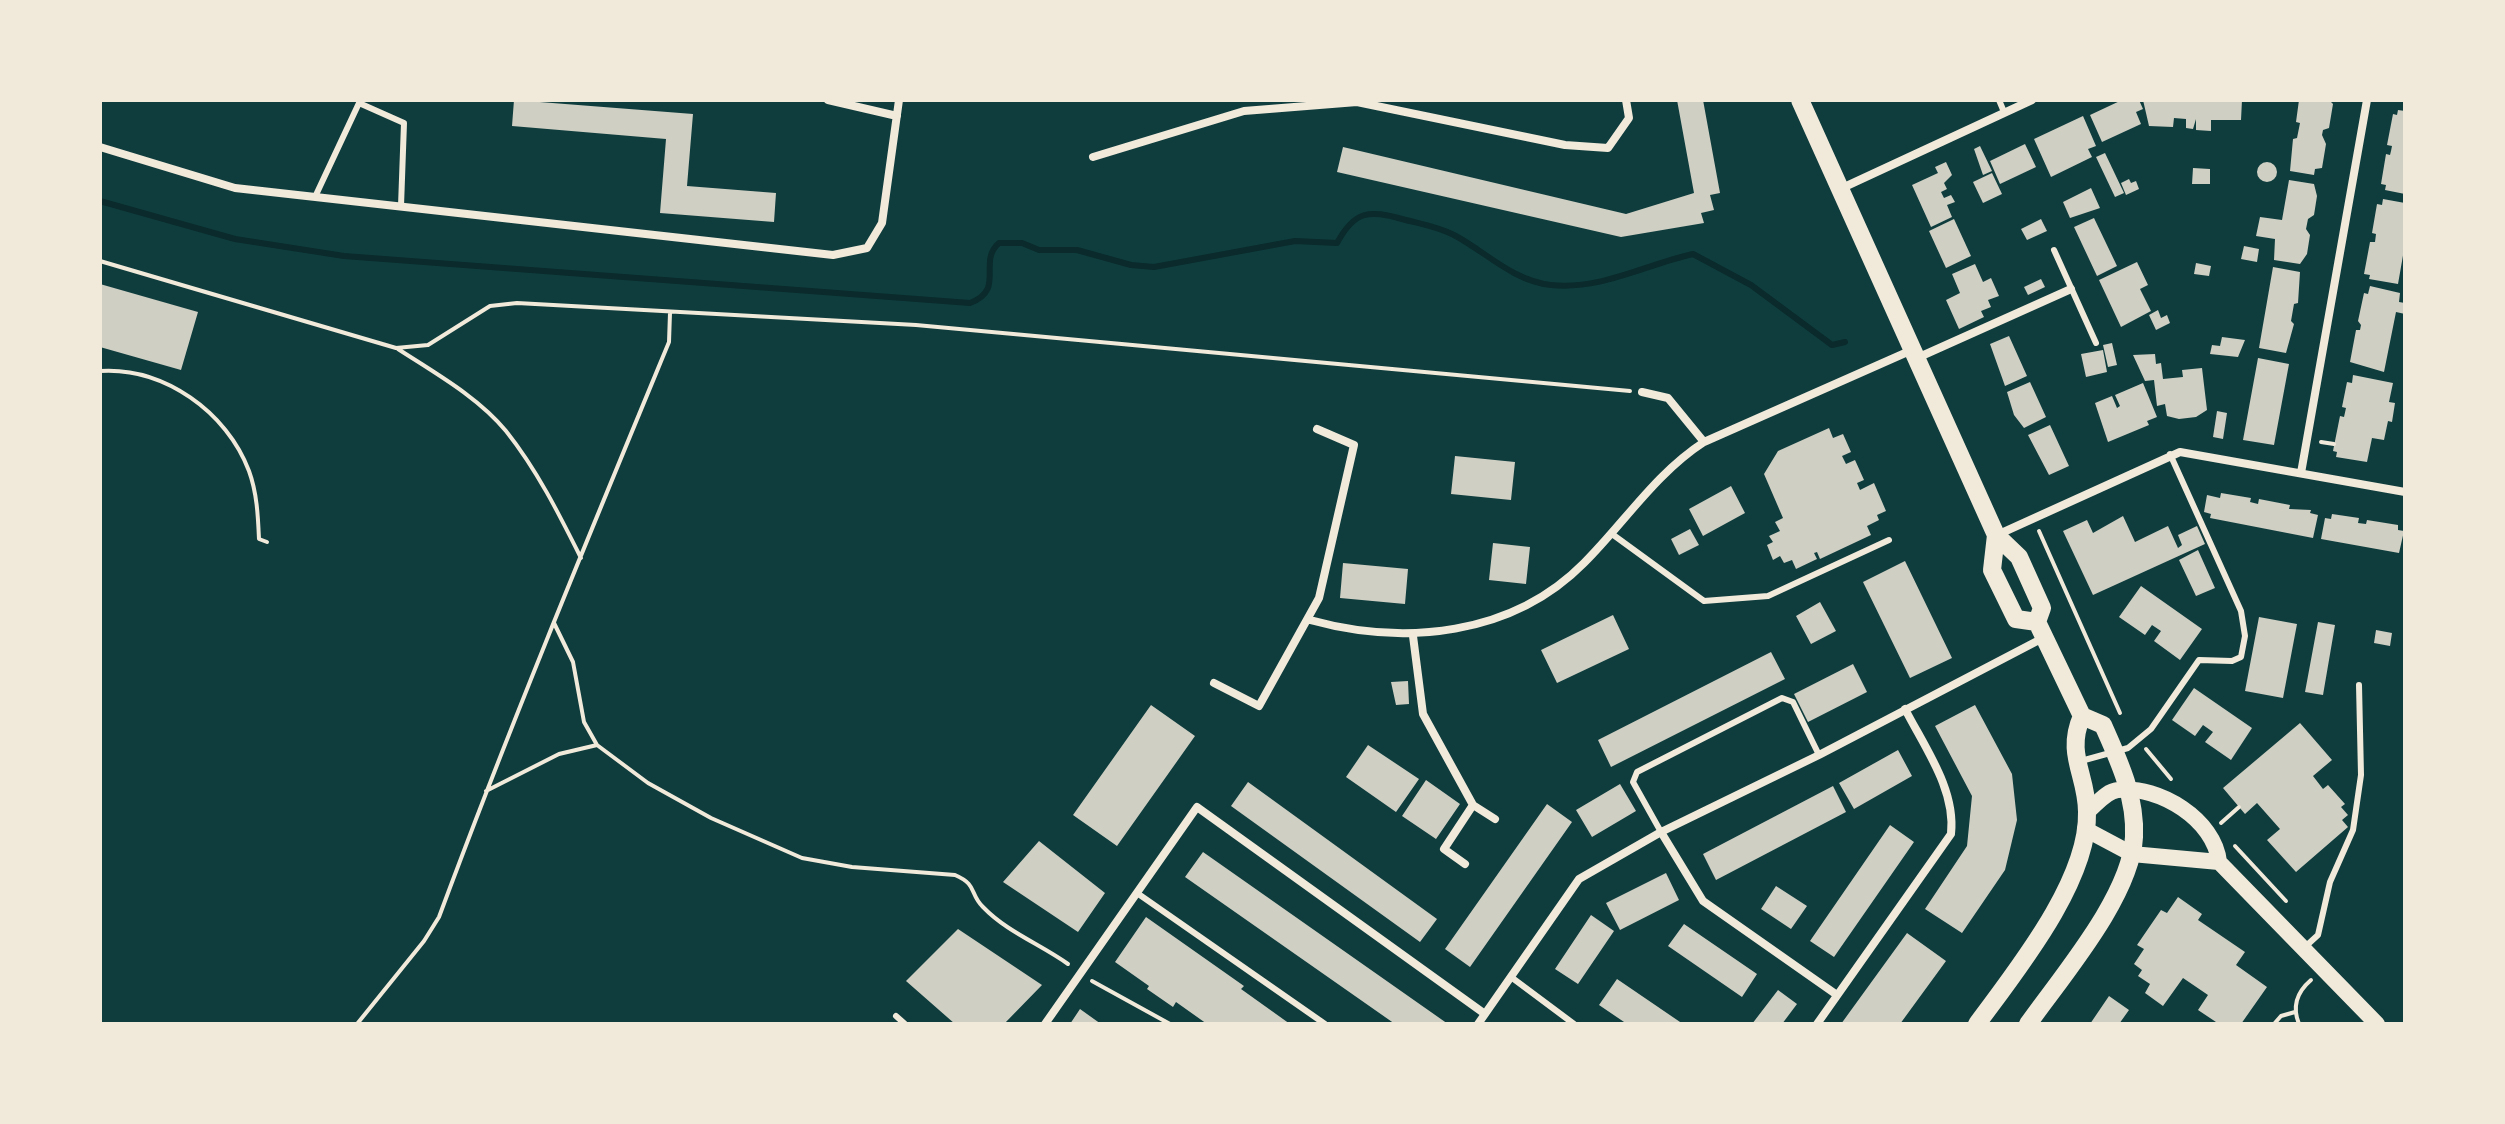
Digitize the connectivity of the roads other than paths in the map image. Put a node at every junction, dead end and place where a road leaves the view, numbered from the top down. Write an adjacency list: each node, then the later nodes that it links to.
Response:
1 (828, 100): 10 (street)
2 (899, 100): 10 (street)
3 (1626, 100): 12 (street)
4 (1800, 100): 13 (main road)
5 (1999, 100): 9 (lane)
6 (2032, 100): 9 (street)
7 (2367, 100): 24 (street)
8 (360, 102): 14 (lane); 15 (lane)
9 (2004, 112): 13 (street)
10 (897, 116): 15 (street)
11 (100, 147): 14 (street)
12 (1093, 157)
13 (1839, 190): 19 (main road)
14 (315, 197): 15 (street)
15 (401, 206)
16 (2054, 250): 17 (lane)
17 (2071, 289): 18 (lane); 19 (street)
18 (2096, 343)
19 (1915, 354): 22 (street); 27 (main road)
20 (1642, 392): 22 (street)
21 (1317, 429): 29 (street)
22 (1704, 442): 26 (street)
23 (2170, 454): 24 (street); 27 (street); 36 (lane)
24 (2301, 473): 25 (street)
25 (2405, 492)
26 (1612, 534): 28 (lane); 31 (street)
27 (1996, 535): 30 (main road); 30 (main road)
28 (1889, 540)
29 (1310, 620): 31 (street); 32 (street)
30 (2040, 630): 34 (street); 35 (main road)
31 (1413, 636): 40 (street)
32 (1214, 683)
33 (2359, 685): 48 (lane)
34 (1905, 709): 37 (street); 50 (street)
35 (2082, 716): 36 (main road); 38 (main road)
36 (2115, 752): 38 (lane); 39 (main road)
37 (1819, 755): 43 (street); 43 (lane)
38 (2078, 762): 42 (main road)
39 (2129, 791): 42 (main road); 44 (main road); 45 (main road)
40 (1473, 805): 41 (street); 46 (street)
41 (1495, 819)
42 (2086, 820): 44 (main road); 59 (main road)
43 (1661, 832): 49 (street); 50 (street)
44 (2132, 854): 45 (main road); 60 (main road)
45 (2219, 862): 48 (main road)
46 (1465, 864)
47 (1137, 893): 51 (street); 54 (street); 55 (lane)
48 (2303, 949): 61 (main road)
49 (1511, 977): 51 (street); 57 (lane)
50 (1837, 995): 58 (street)
51 (1485, 1014): 56 (street)
52 (896, 1016): 53 (lane)
53 (905, 1024)
54 (1045, 1024)
55 (1325, 1024)
56 (1478, 1024)
57 (1574, 1024)
58 (1817, 1024)
59 (1977, 1024)
60 (2028, 1024)
61 (2377, 1024)

